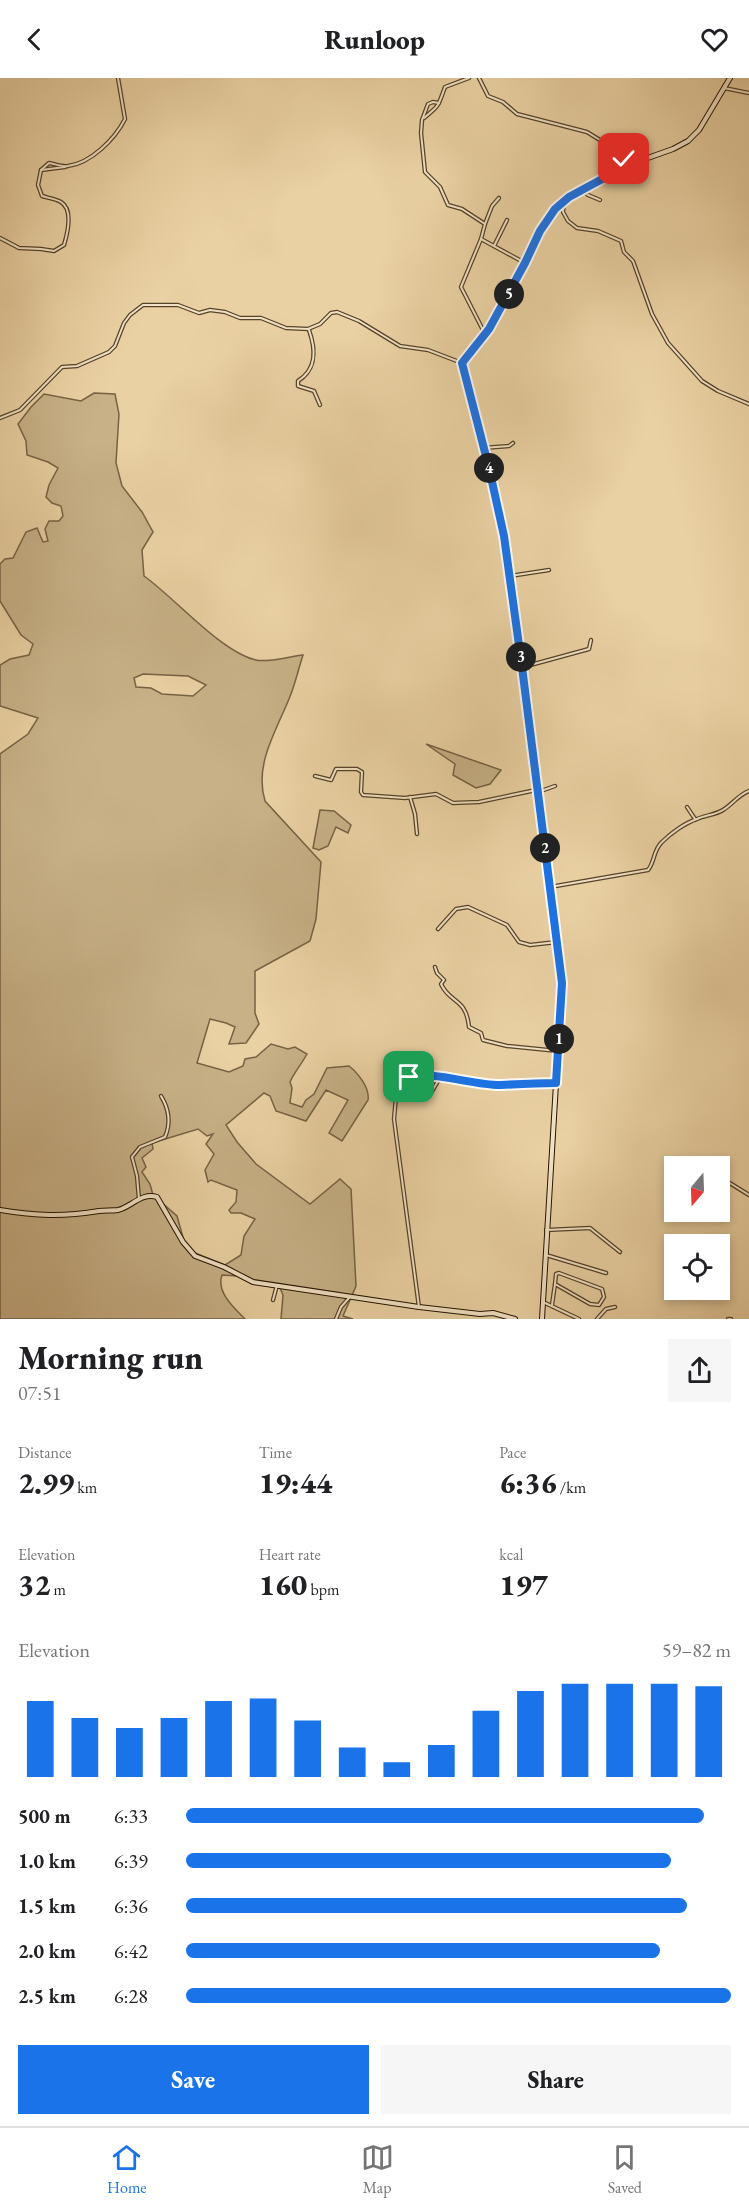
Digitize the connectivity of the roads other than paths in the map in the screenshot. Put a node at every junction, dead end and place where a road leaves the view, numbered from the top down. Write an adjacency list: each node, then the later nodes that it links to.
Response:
1 (118, 78): 10 (street)
2 (469, 78): 7 (street)
3 (479, 78): 9 (street)
4 (728, 79): 5 (main road)
5 (724, 88): 6 (street); 9 (main road)
6 (749, 93)
7 (439, 103): 8 (street); 8 (street)
8 (422, 120): 17 (street)
9 (628, 165): 12 (main road)
10 (66, 166): 11 (street); 11 (street)
11 (41, 170): 18 (street)
12 (583, 189): 14 (main road); 15 (street)
13 (499, 198): 17 (street)
14 (564, 200): 21 (main road); 25 (street)
15 (600, 200)
16 (507, 220): 20 (street)
17 (485, 224): 19 (street)
18 (0, 238)
19 (481, 239): 20 (street); 23 (street)
20 (494, 246): 21 (street)
21 (525, 263): 23 (main road)
22 (308, 329): 24 (street); 26 (street); 27 (street)
23 (485, 334): 24 (main road)
24 (462, 363): 29 (main road)
25 (749, 404)
26 (320, 405)
27 (0, 418)
28 (513, 443): 29 (street)
29 (483, 448): 31 (main road)
30 (549, 570): 31 (street)
31 (510, 576): 33 (main road)
32 (591, 639): 33 (street)
33 (522, 667): 36 (main road)
34 (315, 776): 38 (street)
35 (555, 786): 36 (street)
36 (538, 791): 38 (street); 42 (main road)
37 (749, 791): 40 (street)
38 (410, 797): 41 (street)
39 (687, 807): 40 (street)
40 (695, 819): 42 (street)
41 (417, 834)
42 (550, 887): 44 (main road)
43 (438, 929): 44 (street)
44 (557, 942): 46 (main road)
45 (435, 967): 46 (street)
46 (558, 1051): 48 (main road)
47 (442, 1078): 48 (street); 49 (street); 65 (street)
48 (556, 1083): 55 (main road)
49 (431, 1093)
50 (161, 1096): 53 (street)
51 (730, 1184): 52 (street)
52 (749, 1196)
53 (139, 1200): 54 (main road); 60 (main road)
54 (0, 1210)
55 (546, 1230): 56 (street); 57 (main road)
56 (620, 1252)
57 (546, 1255): 58 (street); 63 (main road)
58 (606, 1274)
59 (555, 1284): 59 (street); 64 (street)
60 (278, 1285): 61 (main road); 62 (street)
61 (351, 1296): 65 (main road); 67 (street)
62 (273, 1300)
63 (543, 1302): 64 (street); 69 (main road)
64 (552, 1306): 70 (street)
65 (419, 1307): 68 (main road)
66 (615, 1307): 71 (street)
67 (336, 1319)
68 (516, 1319)
69 (542, 1319)
70 (579, 1319)
71 (597, 1319)

